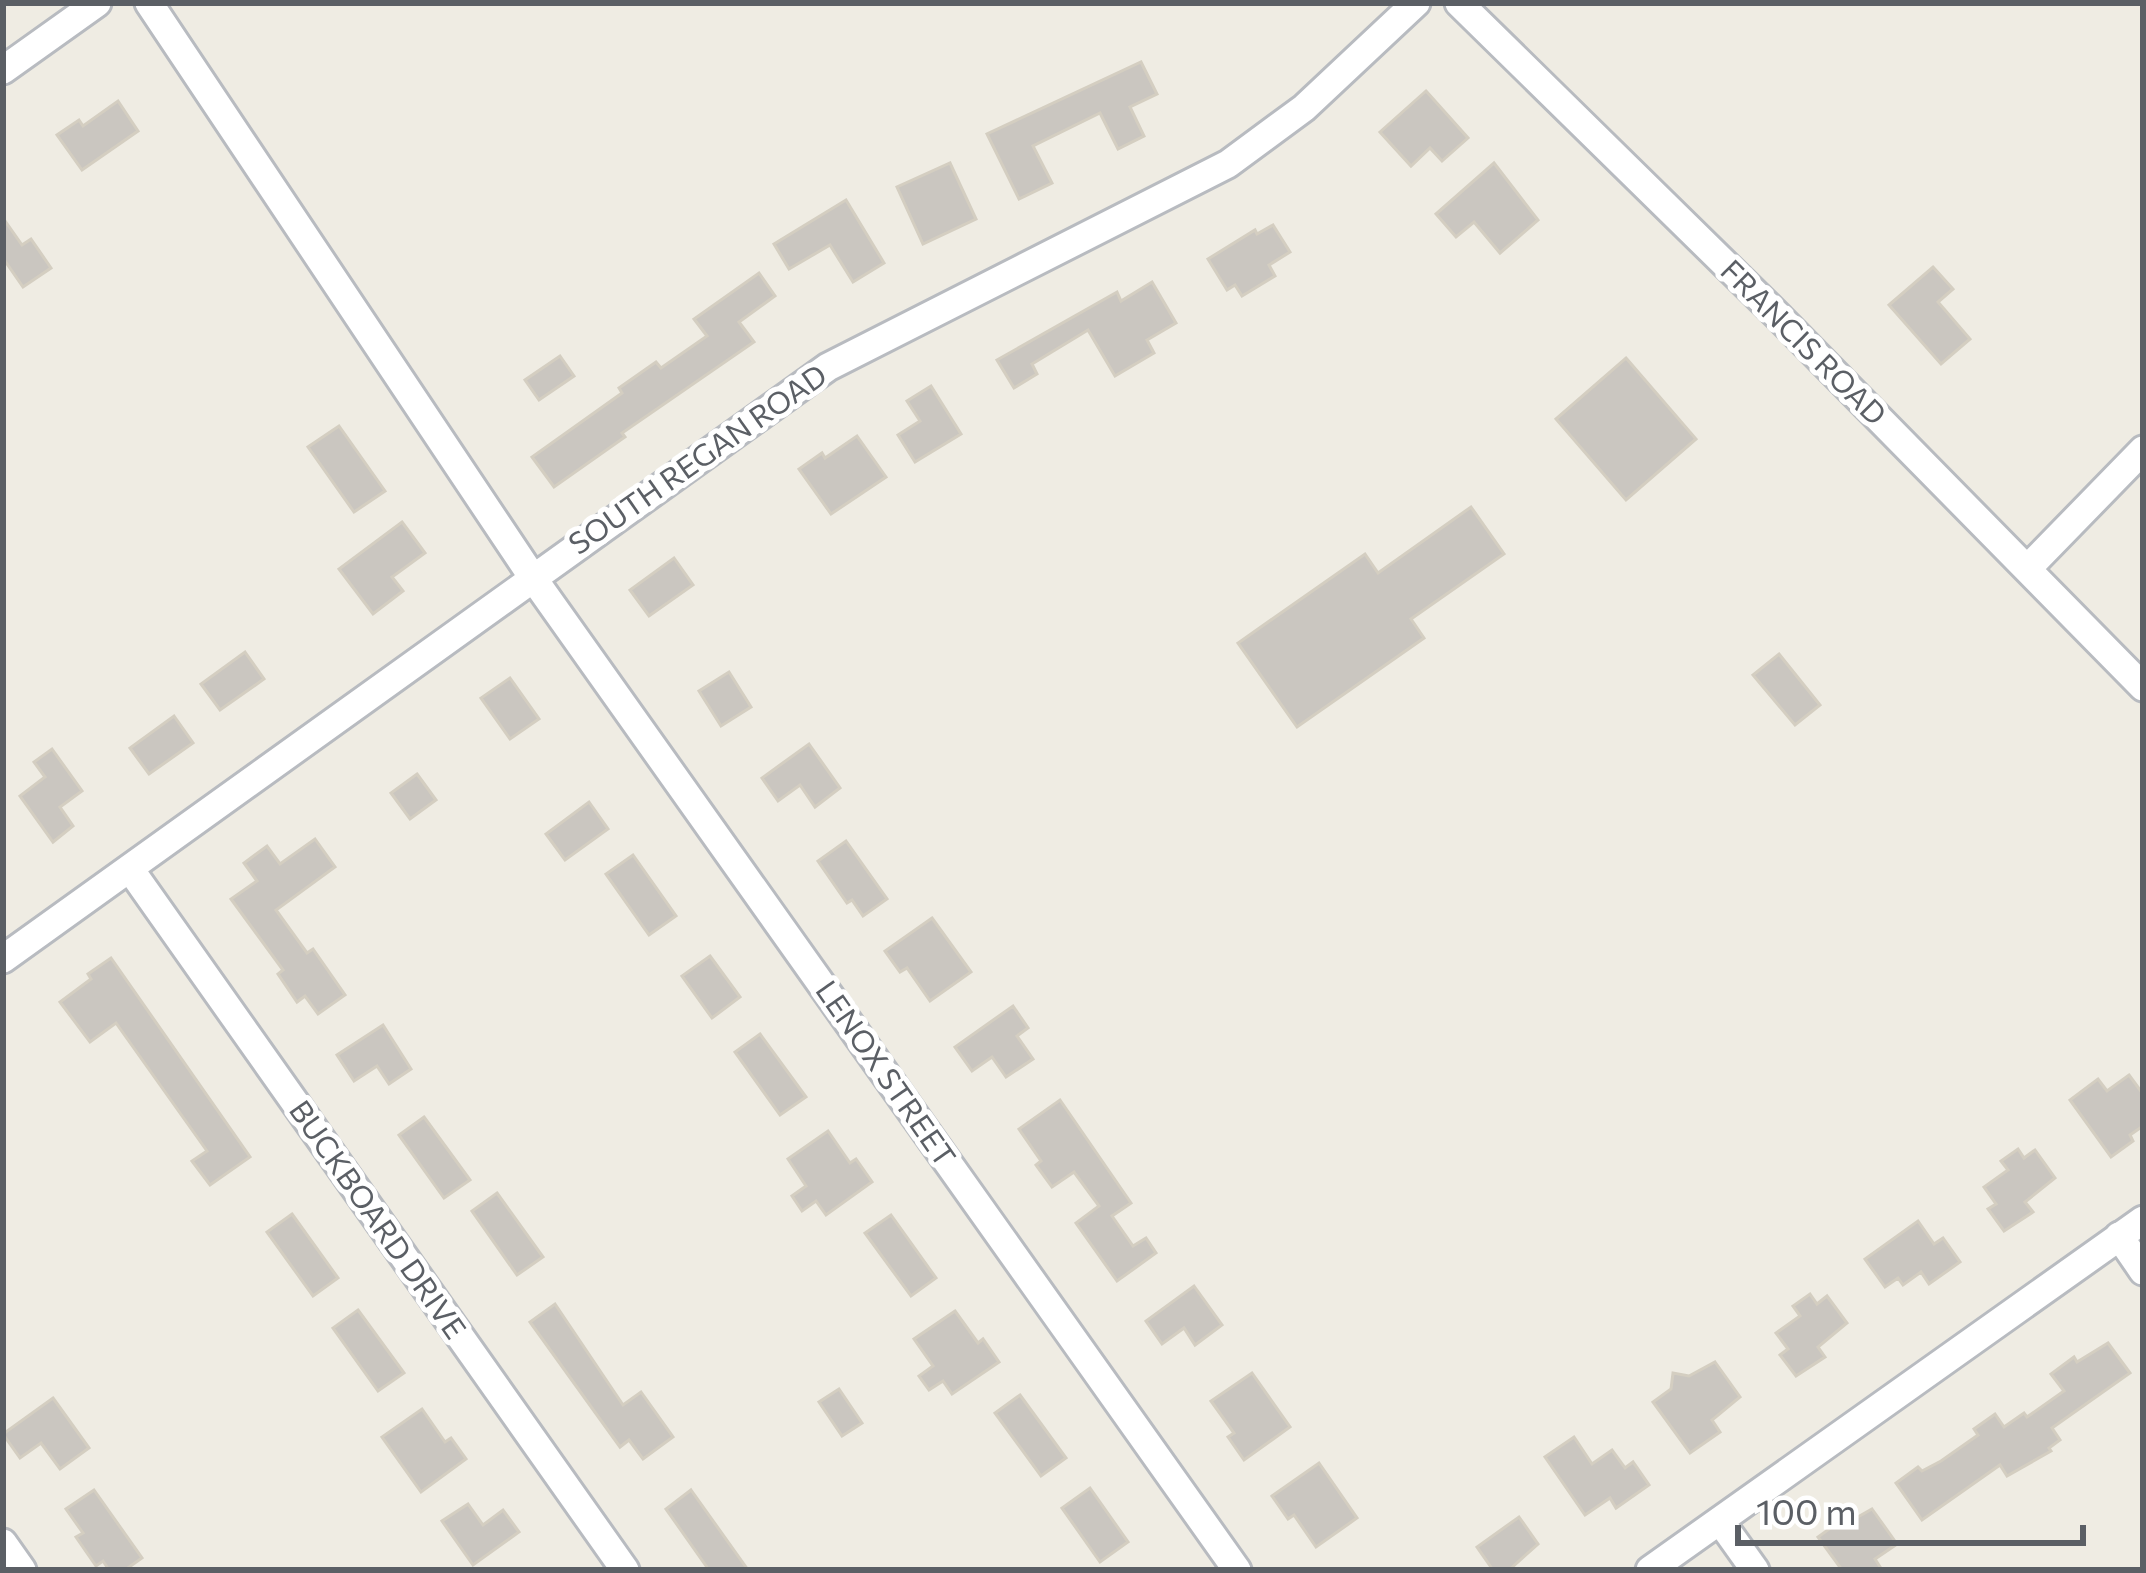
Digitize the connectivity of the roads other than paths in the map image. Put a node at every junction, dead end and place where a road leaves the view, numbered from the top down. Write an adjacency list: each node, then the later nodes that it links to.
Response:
1 (97, 3): 5 (street)
2 (149, 3): 8 (street, LENOX STREET)
3 (1416, 3): 8 (street, SOUTH REGAN ROAD)
4 (1459, 3): 7 (street, FRANCIS ROAD)
5 (3, 70)
6 (2143, 450): 7 (street)
7 (2028, 568): 9 (street, FRANCIS ROAD)
8 (533, 578): 10 (street, SOUTH REGAN ROAD); 19 (street, LENOX STREET)
9 (2143, 687)
10 (130, 869): 11 (street, SOUTH REGAN ROAD); 18 (street, BUCKBOARD DRIVE)
11 (3, 959)
12 (2143, 1220): 13 (street)
13 (2120, 1236): 14 (street); 15 (street)
14 (2143, 1271)
15 (1720, 1521): 20 (street); 21 (street)
16 (3, 1543): 17 (street)
17 (22, 1570)
18 (625, 1570)
19 (1237, 1570)
20 (1650, 1570)
21 (1755, 1570)

